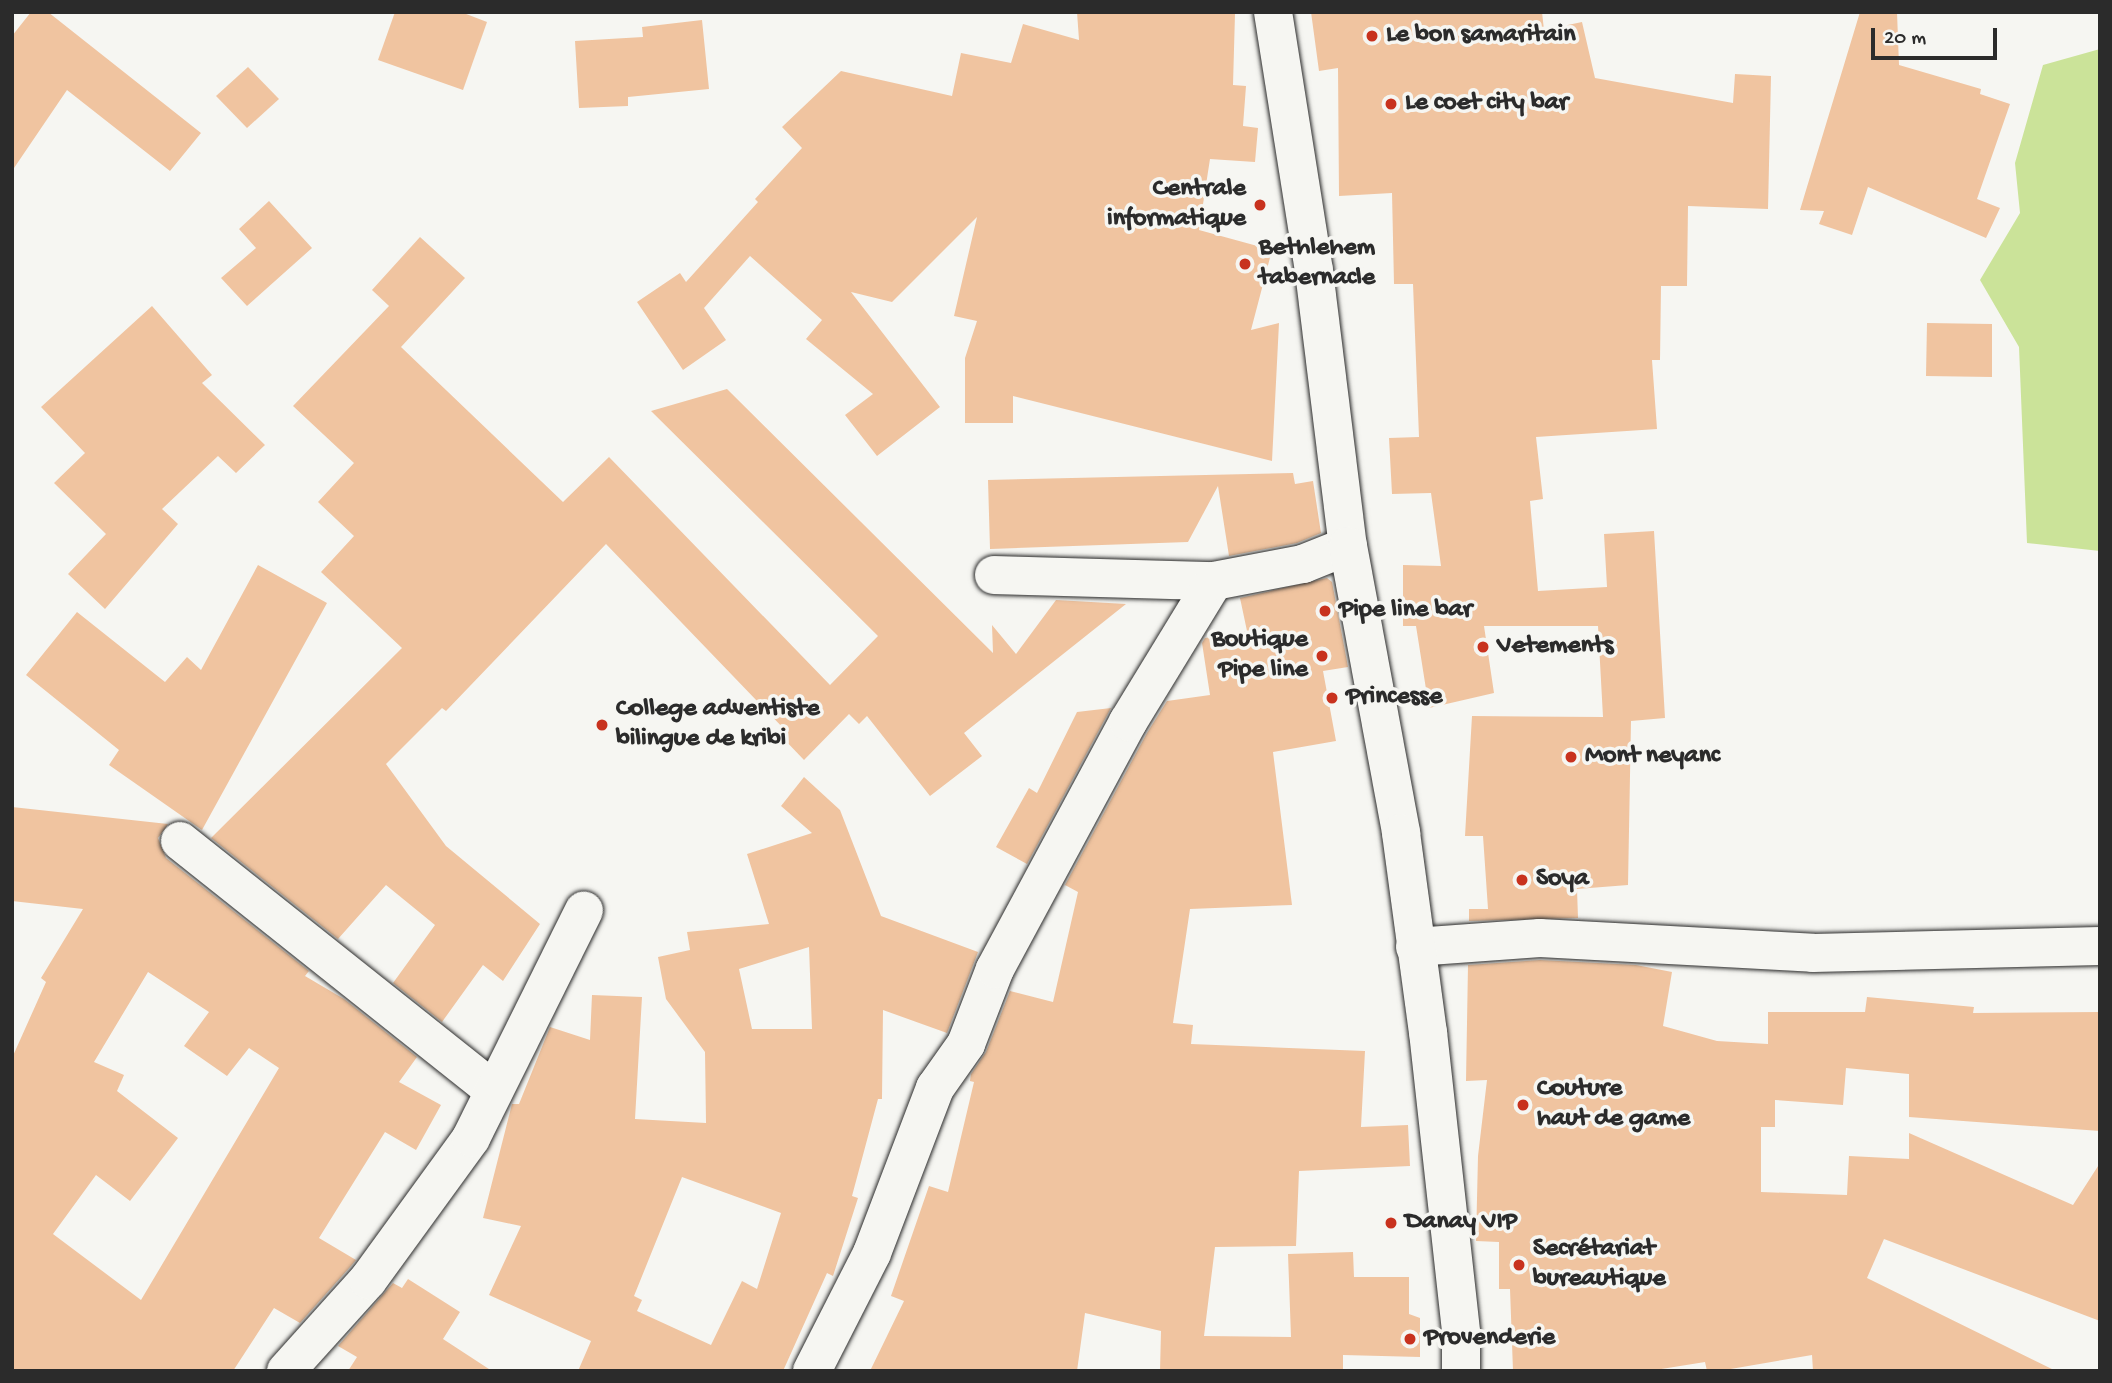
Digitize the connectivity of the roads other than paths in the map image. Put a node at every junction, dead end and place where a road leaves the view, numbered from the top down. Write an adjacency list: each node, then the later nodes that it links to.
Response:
1 (1273, 12): 2 (street)
2 (1348, 546): 4 (street); 8 (street)
3 (994, 575): 4 (street)
4 (1214, 581): 11 (street)
5 (180, 841): 9 (street)
6 (584, 910): 9 (street)
7 (2100, 946): 8 (street)
8 (1415, 947): 12 (street)
9 (494, 1091): 10 (street)
10 (286, 1371)
11 (812, 1371)
12 (1461, 1371)

